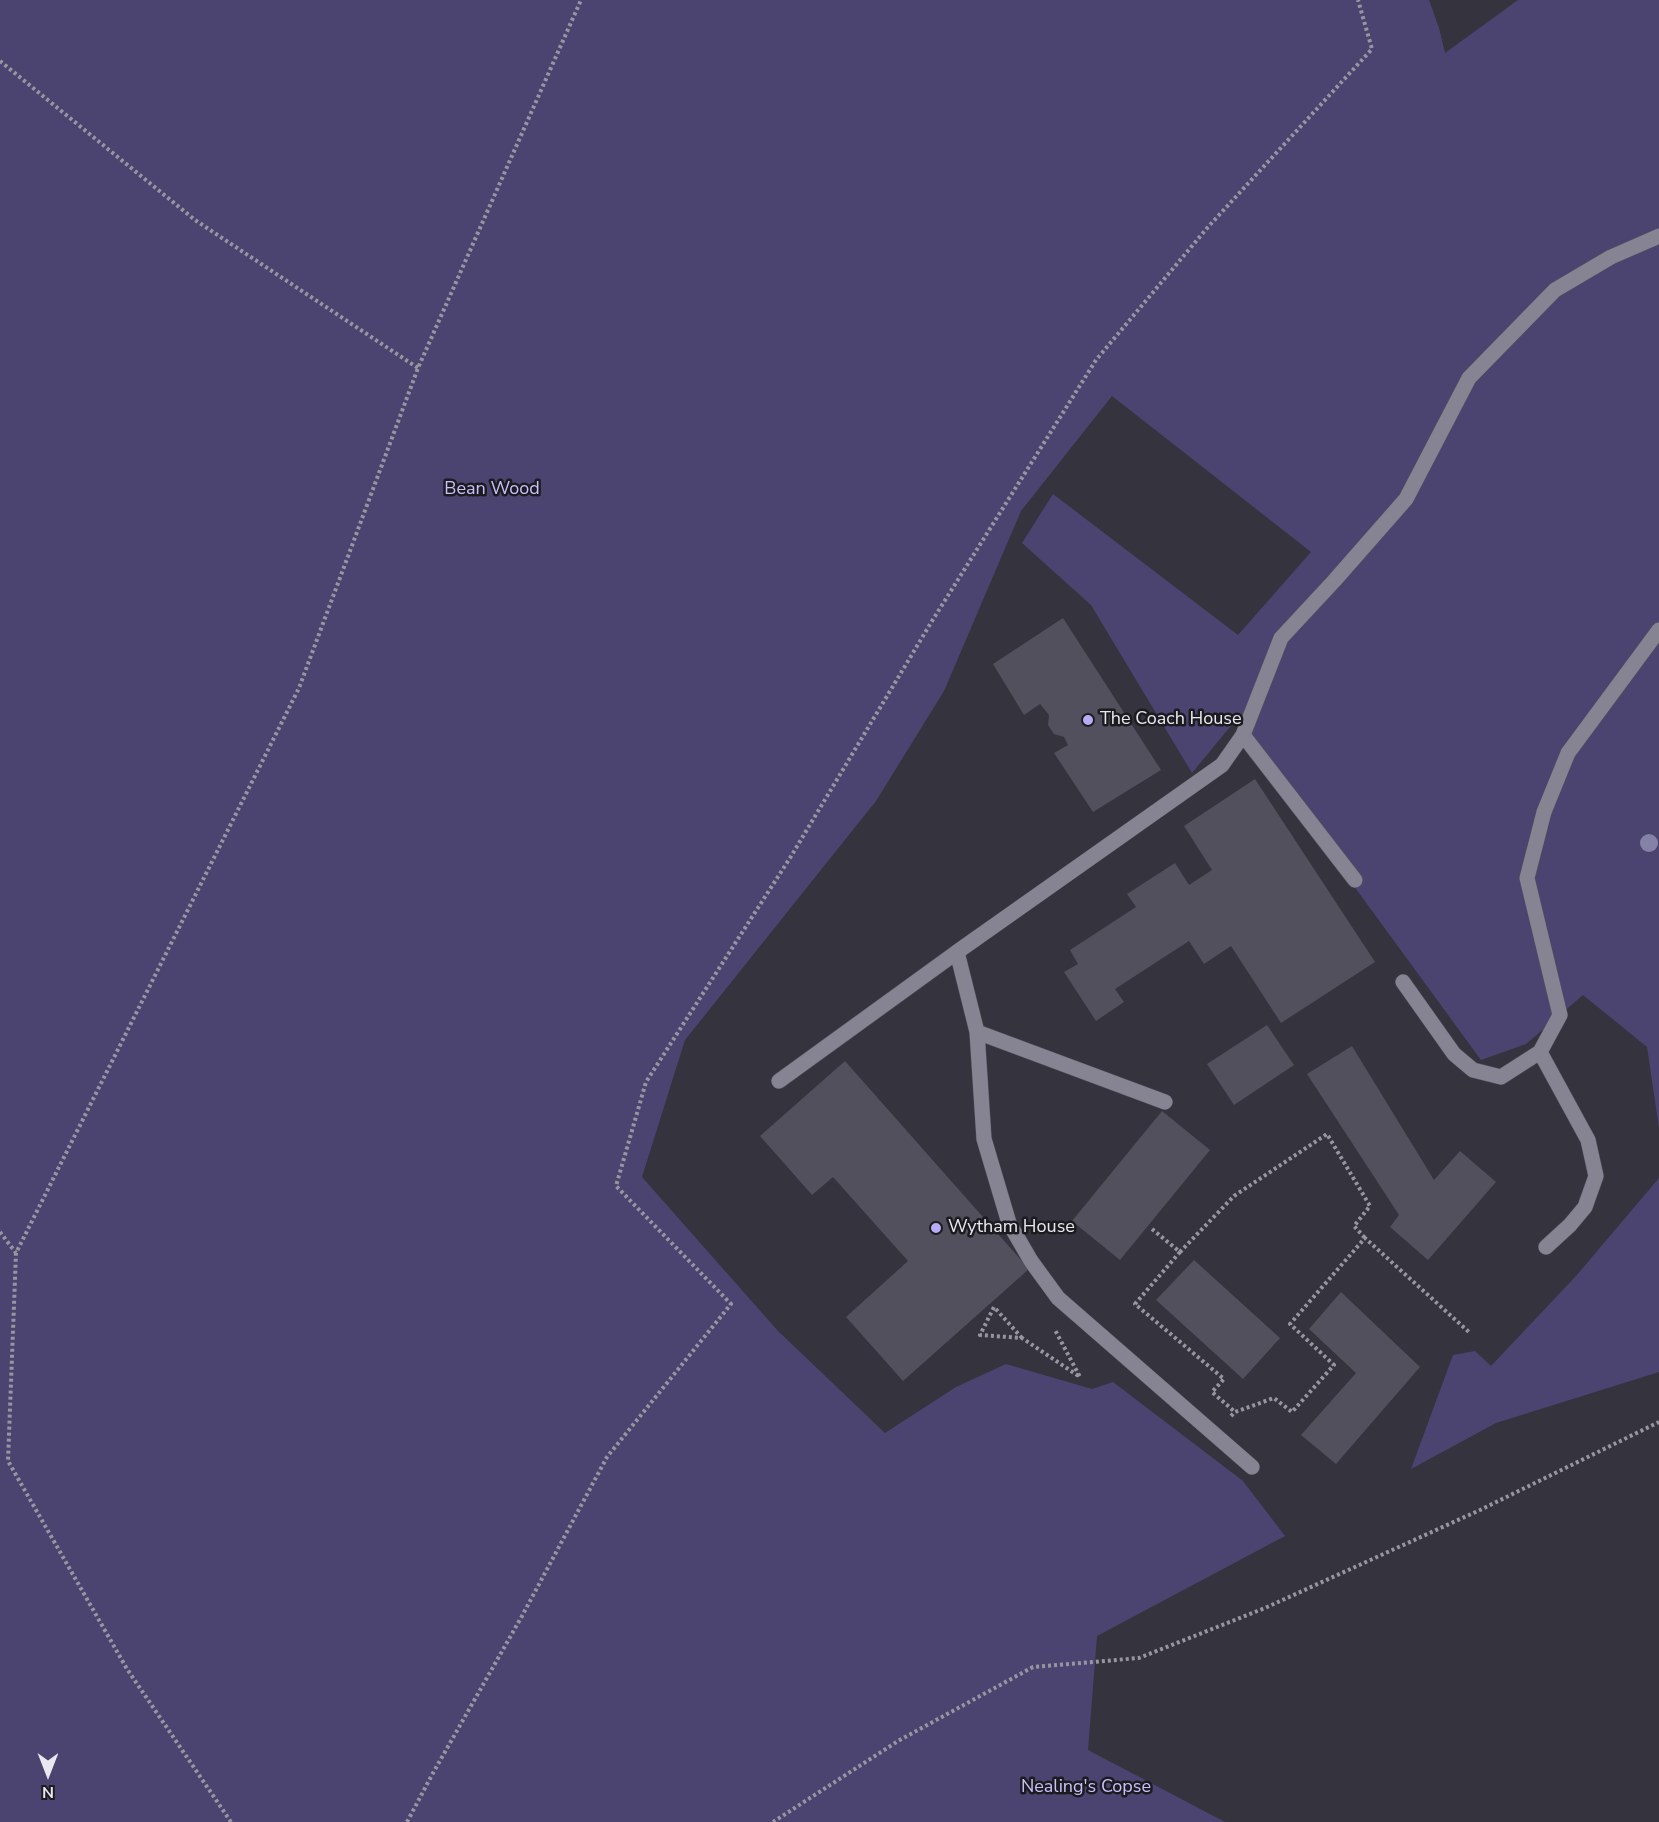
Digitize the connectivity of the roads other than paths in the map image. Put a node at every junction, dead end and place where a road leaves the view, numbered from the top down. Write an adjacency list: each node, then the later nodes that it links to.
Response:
1 (1659, 236): 3 (lane)
2 (1659, 630): 8 (lane)
3 (1243, 735): 4 (lane); 5 (lane)
4 (1355, 880)
5 (957, 952): 7 (lane); 9 (lane)
6 (1403, 982): 8 (lane)
7 (976, 1032): 10 (lane); 12 (lane)
8 (1540, 1053): 11 (lane)
9 (779, 1081)
10 (1166, 1102)
11 (1546, 1247)
12 (1252, 1467)

